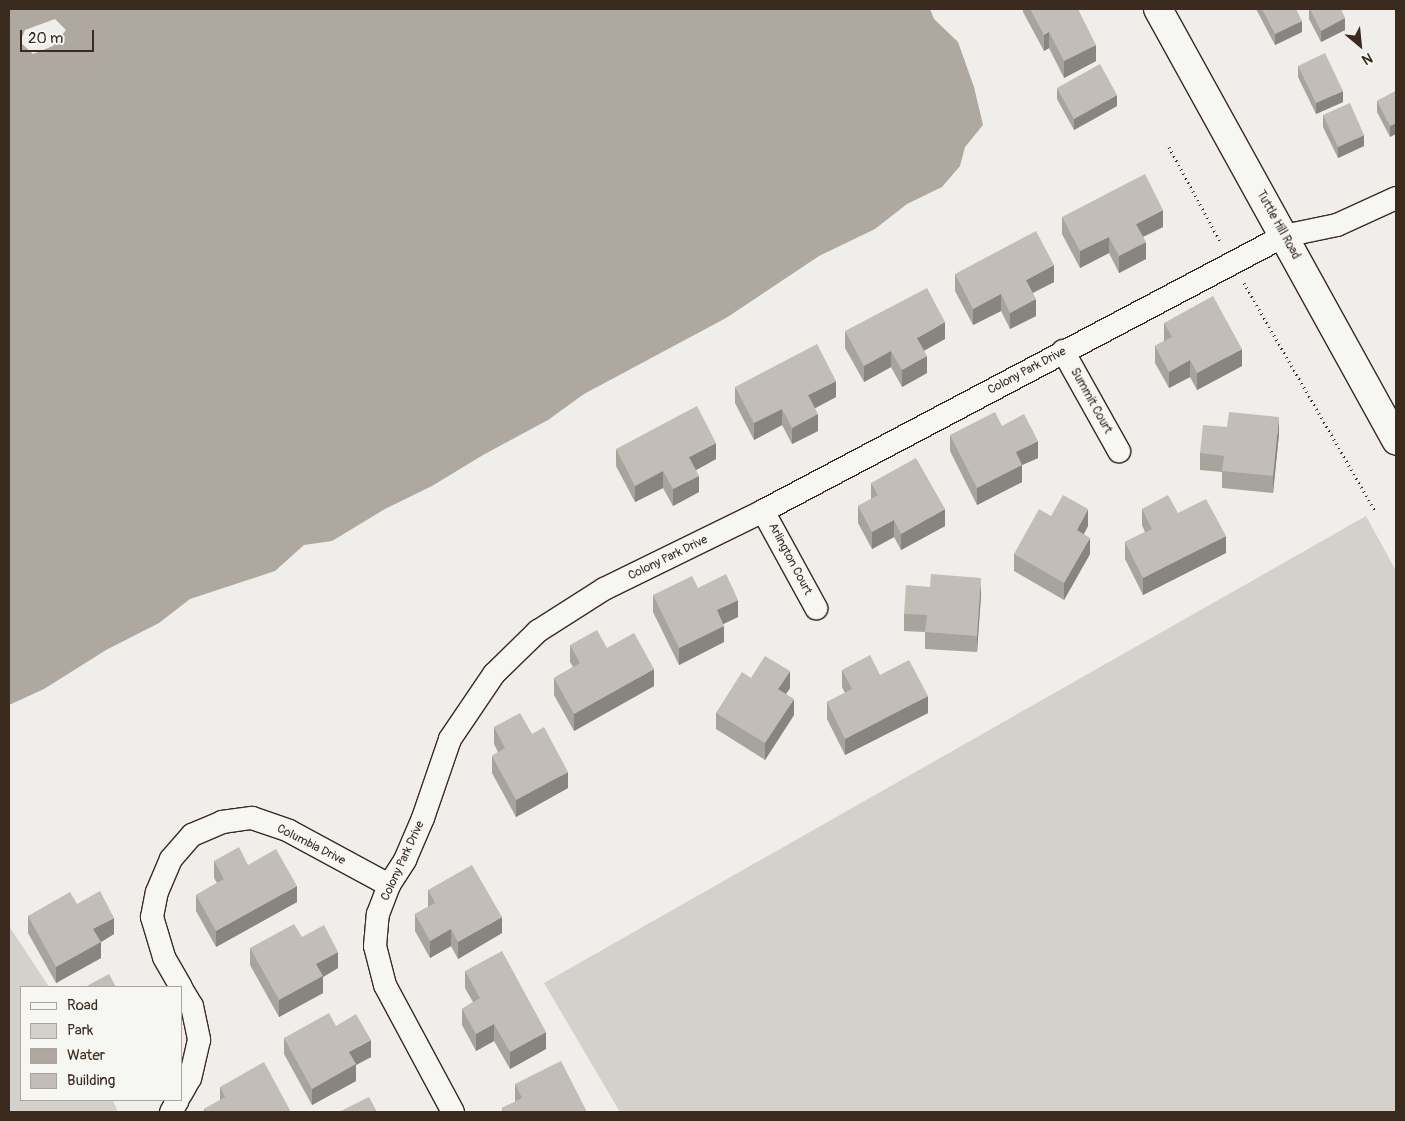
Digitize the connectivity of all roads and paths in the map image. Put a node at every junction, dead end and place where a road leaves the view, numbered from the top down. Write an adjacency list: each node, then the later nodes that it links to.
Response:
1 (1158, 9): 4 (main road, Tuttle Hill Road)
2 (1169, 147): 5 (path)
3 (1396, 198): 4 (street, Colony Park Drive)
4 (1284, 236): 5 (street, Colony Park Drive); 7 (main road, Tuttle Hill Road)
5 (1232, 264): 6 (street, Colony Park Drive); 10 (path)
6 (1063, 351): 8 (street, Summit Court); 9 (street, Colony Park Drive)
7 (1396, 441)
8 (1119, 451)
9 (763, 511): 11 (street, Arlington Court); 12 (street, Colony Park Drive)
10 (1375, 511)
11 (816, 608)
12 (389, 885): 13 (street, Columbia Drive); 18 (street, Colony Park Drive)
13 (180, 986)
14 (182, 989): 15 (street, Columbia Drive)
15 (182, 1092)
16 (177, 1101): 17 (street)
17 (171, 1112)
18 (453, 1112)

